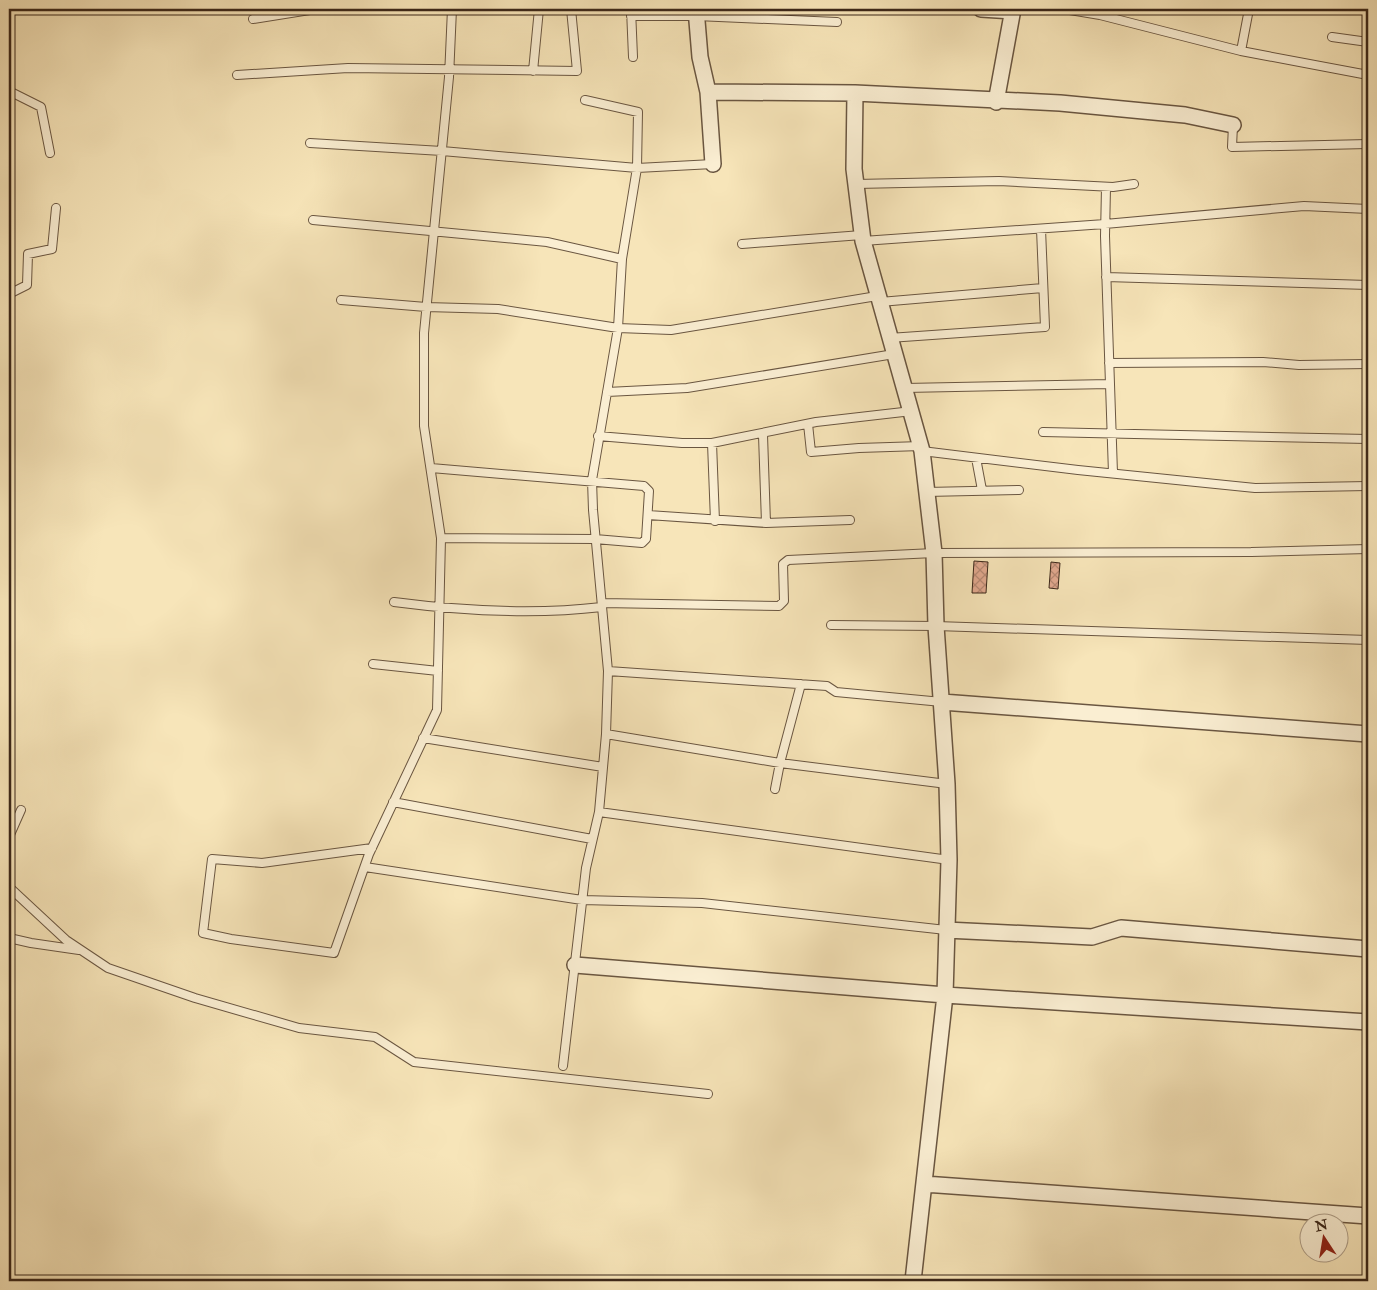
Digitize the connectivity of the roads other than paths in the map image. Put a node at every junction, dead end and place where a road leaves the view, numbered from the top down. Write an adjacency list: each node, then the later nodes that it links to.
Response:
1 (316, 9): 12 (lane)
2 (452, 9): 18 (lane)
3 (539, 9): 19 (lane)
4 (571, 9): 19 (lane)
5 (981, 9): 8 (street)
6 (1064, 9): 9 (lane)
7 (1249, 9): 16 (lane)
8 (1013, 10): 26 (street)
9 (1093, 11): 16 (lane)
10 (696, 12): 11 (lane); 13 (lane); 23 (street)
11 (631, 13): 17 (lane)
12 (253, 18)
13 (837, 22)
14 (1332, 37): 15 (lane)
15 (1368, 42)
16 (1241, 50): 21 (lane)
17 (633, 57)
18 (449, 70): 19 (lane); 20 (lane); 30 (lane)
19 (533, 72)
20 (237, 75)
21 (1368, 75)
22 (9, 91): 31 (lane)
23 (708, 92): 24 (street); 32 (street)
24 (855, 93): 26 (street); 34 (street)
25 (585, 100): 33 (lane)
26 (996, 102): 27 (street)
27 (1233, 125): 29 (lane)
28 (310, 143): 30 (lane)
29 (1368, 144)
30 (442, 150): 33 (lane); 42 (lane)
31 (50, 153)
32 (713, 164): 33 (lane)
33 (637, 168): 45 (lane)
34 (856, 184): 36 (lane); 43 (street)
35 (1134, 184): 36 (lane)
36 (1106, 187): 40 (lane)
37 (56, 208): 49 (lane)
38 (1368, 209): 40 (lane)
39 (313, 220): 42 (lane)
40 (1105, 224): 41 (lane); 46 (lane)
41 (1041, 229): 43 (lane); 48 (lane)
42 (434, 231): 45 (lane); 52 (lane)
43 (863, 238): 44 (lane); 50 (street)
44 (742, 244)
45 (622, 259): 53 (lane)
46 (1106, 277): 47 (lane); 56 (lane)
47 (1368, 285)
48 (1042, 288): 50 (lane); 54 (lane)
49 (9, 294)
50 (879, 299): 53 (lane); 54 (street)
51 (341, 300): 52 (lane)
52 (426, 307): 53 (lane); 71 (lane)
53 (618, 328): 60 (lane)
54 (889, 338): 55 (street)
55 (894, 354): 59 (street); 60 (lane)
56 (1109, 364): 57 (lane); 58 (lane)
57 (1368, 364)
58 (1110, 384): 59 (lane); 64 (lane)
59 (905, 388): 61 (street)
60 (607, 392): 66 (lane)
61 (912, 411): 62 (lane); 69 (street)
62 (808, 424): 65 (lane); 69 (lane)
63 (1043, 432): 64 (lane)
64 (1112, 432): 67 (lane); 72 (lane)
65 (763, 434): 68 (lane); 81 (lane)
66 (598, 436): 68 (lane); 73 (lane)
67 (1368, 439)
68 (712, 443): 80 (lane)
69 (921, 448): 70 (lane); 77 (street)
70 (976, 458): 72 (lane); 75 (lane)
71 (431, 468): 73 (lane); 82 (lane)
72 (1113, 474): 74 (lane)
73 (592, 480): 78 (lane); 83 (lane)
74 (1368, 486)
75 (982, 490): 76 (lane); 77 (lane)
76 (1019, 490)
77 (926, 492): 85 (street)
78 (648, 515): 80 (lane); 83 (lane)
79 (850, 520): 81 (lane)
80 (715, 521): 81 (lane)
81 (766, 523)
82 (442, 538): 83 (lane); 88 (lane)
83 (595, 539): 87 (lane)
84 (1368, 549): 85 (lane)
85 (934, 553): 87 (lane); 90 (street)
86 (394, 602): 88 (lane)
87 (602, 605): 88 (lane); 94 (lane)
88 (440, 608): 93 (lane)
89 (831, 625): 90 (lane)
90 (936, 626): 91 (lane); 96 (street)
91 (1368, 640)
92 (373, 664): 93 (lane)
93 (438, 670): 99 (lane)
94 (608, 671): 95 (lane); 97 (lane)
95 (801, 684): 96 (lane); 100 (lane)
96 (942, 702): 98 (street); 102 (street)
97 (606, 734): 100 (lane); 101 (lane)
98 (1368, 734)
99 (423, 738): 101 (lane); 104 (lane)
100 (780, 763): 102 (lane); 103 (lane)
101 (603, 767): 106 (lane)
102 (947, 784): 110 (street)
103 (775, 789)
104 (393, 802): 108 (lane); 109 (lane)
105 (21, 810): 107 (lane)
106 (599, 812): 108 (lane); 110 (lane)
107 (9, 837)
108 (592, 839): 113 (lane)
109 (372, 848): 111 (lane); 111 (lane)
110 (949, 860): 114 (street)
111 (365, 867): 113 (lane)
112 (9, 888): 117 (lane)
113 (582, 900): 114 (lane); 118 (lane)
114 (946, 930): 116 (street); 119 (street)
115 (9, 938): 117 (lane)
116 (1368, 949)
117 (81, 950): 122 (lane)
118 (575, 965): 119 (street); 121 (lane)
119 (945, 994): 120 (street); 123 (street)
120 (1368, 1022)
121 (563, 1066)
122 (708, 1094)
123 (924, 1184): 124 (street); 125 (street)
124 (1368, 1216)
125 (913, 1281)

